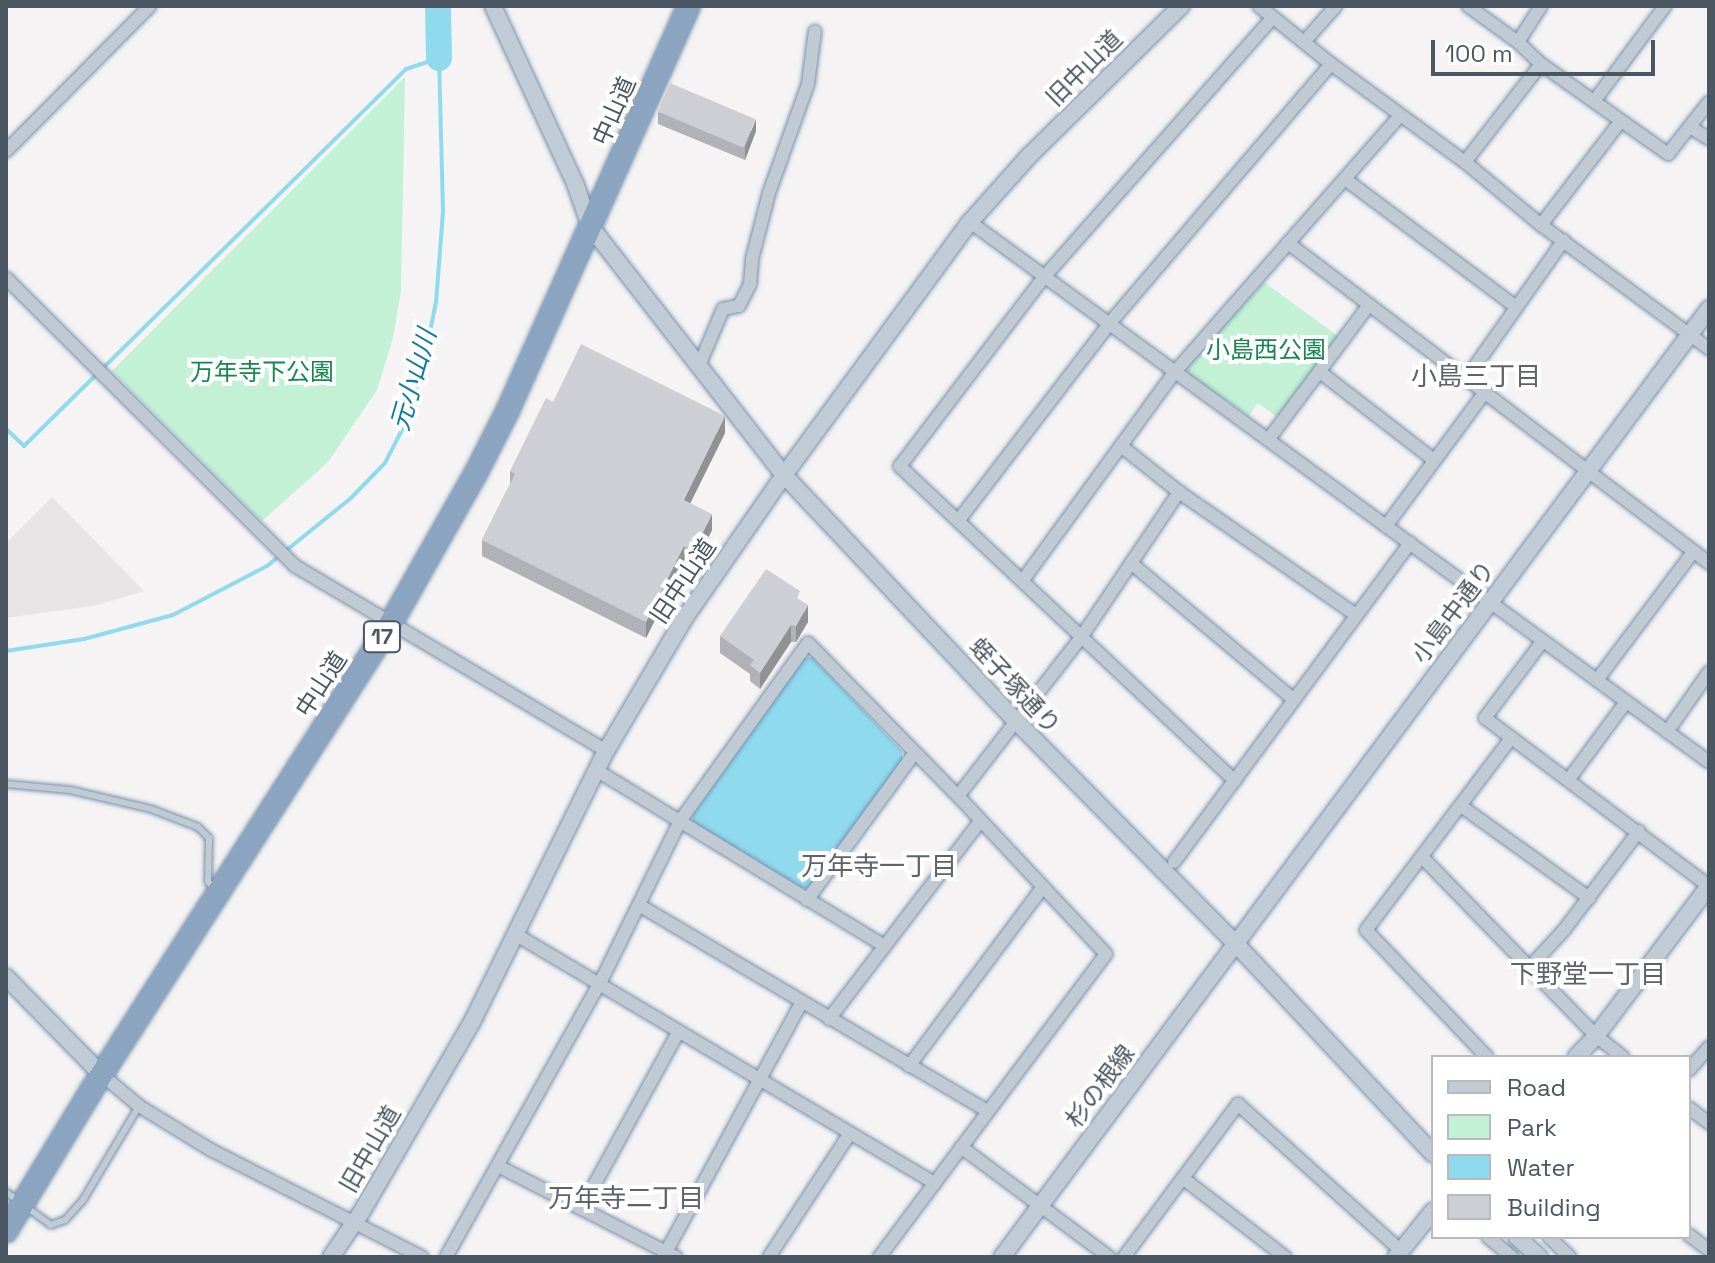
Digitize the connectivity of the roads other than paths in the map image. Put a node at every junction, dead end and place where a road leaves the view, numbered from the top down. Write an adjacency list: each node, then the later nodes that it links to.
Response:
1 (150, 6): 22 (street)
2 (493, 6): 27 (street, 蛭子塚通り)
3 (689, 6): 27 (highway, 中山道 / 17)
4 (1181, 6): 25 (street, 旧中山道)
5 (1259, 6): 10 (street)
6 (1336, 6): 12 (street)
7 (1468, 6): 13 (street)
8 (1541, 6): 13 (street)
9 (1665, 6): 16 (street)
10 (1273, 17): 12 (street); 30 (street)
11 (815, 31): 38 (street)
12 (1304, 42): 14 (street)
13 (1518, 42): 15 (street)
14 (1331, 64): 18 (street); 35 (street)
15 (1541, 64): 16 (street); 23 (street)
16 (1595, 100): 19 (street)
17 (1709, 102): 20 (street)
18 (1400, 116): 23 (street); 24 (street)
19 (1620, 122): 20 (street); 26 (street)
20 (1690, 127): 21 (street)
21 (1709, 139)
22 (6, 151)
23 (1465, 162): 26 (street)
24 (1345, 179): 29 (street); 33 (street)
25 (970, 222): 30 (street); 47 (street, 旧中山道)
26 (1541, 225): 28 (street)
27 (590, 226): 38 (street, 蛭子塚通り); 58 (highway, 中山道 / 17)
28 (1564, 240): 33 (street); 36 (street)
29 (1288, 243): 32 (street); 40 (street)
30 (1044, 277): 35 (street); 49 (street)
31 (6, 278): 58 (street)
32 (1369, 305): 39 (street); 41 (street)
33 (1516, 307): 41 (street)
34 (1709, 309): 36 (street, 小島中通り)
35 (1109, 324): 40 (street); 49 (street)
36 (1690, 335): 37 (street); 46 (street, 小島中通り)
37 (1709, 349)
38 (699, 366): 47 (street, 蛭子塚通り)
39 (1320, 372): 43 (street); 45 (street)
40 (1174, 373): 43 (street); 44 (street)
41 (1468, 376): 42 (street)
42 (1486, 391): 45 (street); 46 (street)
43 (1268, 440): 50 (street)
44 (1121, 446): 48 (street); 55 (street)
45 (1434, 460): 50 (street)
46 (1589, 470): 52 (street); 56 (street, 小島中通り)
47 (784, 475): 65 (street, 蛭子塚通り); 68 (street, 旧中山道)
48 (1179, 492): 53 (street); 57 (street)
49 (958, 521): 55 (street)
50 (1386, 526): 51 (street)
51 (1410, 543): 56 (street); 57 (street)
52 (1694, 551): 54 (street); 62 (street)
53 (1131, 563): 59 (street); 63 (street)
54 (1709, 563)
55 (1023, 580): 59 (street)
56 (1490, 602): 60 (street); 89 (street, 小島中通り)
57 (1356, 615): 63 (street)
58 (391, 623): 68 (street); 84 (highway, 中山道 / 17)
59 (1082, 636): 65 (street); 73 (street)
60 (1542, 642): 62 (street); 67 (street)
61 (1709, 672): 66 (street)
62 (1597, 680): 64 (street)
63 (1293, 699): 73 (street)
64 (1626, 702): 66 (street); 72 (street)
65 (1015, 720): 75 (street); 89 (street, 蛭子塚通り)
66 (1667, 732): 70 (street)
67 (1511, 738): 72 (street); 76 (street)
68 (606, 751): 71 (street, 旧中山道)
69 (914, 754): 75 (street); 78 (street); 86 (street)
70 (1709, 762)
71 (596, 770): 78 (street); 88 (street, 旧中山道)
72 (1569, 779): 79 (street)
73 (1235, 781): 81 (street)
74 (6, 784): 84 (lane)
75 (958, 796): 77 (street)
76 (1461, 806): 80 (street); 85 (street)
77 (981, 820): 83 (street); 90 (street)
78 (680, 821): 86 (street); 87 (street)
79 (1639, 831): 82 (street); 85 (street)
80 (1423, 858): 91 (street); 99 (street)
81 (1174, 862)
82 (1709, 886): 97 (street)
83 (1043, 887): 102 (street); 108 (street)
84 (219, 891): 104 (highway, 中山道 / 17)
85 (1589, 898): 91 (street)
86 (807, 900): 90 (street)
87 (639, 905): 93 (street); 94 (street)
88 (515, 934): 93 (street); 120 (street, 旧中山道)
89 (1236, 944): 112 (street, 蛭子塚通り); 117 (street, 杉の根線)
90 (884, 946): 95 (street)
91 (1529, 968): 97 (street)
92 (6, 977): 104 (street)
93 (600, 983): 96 (street); 113 (street)
94 (802, 1002): 95 (street); 105 (street)
95 (829, 1019): 102 (street)
96 (679, 1031): 105 (street); 118 (street)
97 (1596, 1036): 100 (street); 101 (street)
98 (1709, 1047): 103 (street)
99 (1485, 1055)
100 (1578, 1055)
101 (1620, 1055)
102 (909, 1066): 108 (street)
103 (1691, 1068)
104 (101, 1074): 106 (street); 116 (highway, 中山道 / 17)
105 (759, 1080): 110 (street); 128 (street)
106 (139, 1106): 116 (lane); 120 (street)
107 (1691, 1110): 109 (street)
108 (987, 1111): 111 (street)
109 (1709, 1123)
110 (850, 1133): 115 (street); 133 (street)
111 (961, 1147): 115 (street); 117 (street)
112 (1431, 1152)
113 (498, 1166): 118 (street); 132 (street)
114 (1184, 1179): 127 (street); 129 (street); 137 (street)
115 (935, 1183): 134 (street)
116 (14, 1198): 121 (highway, 中山道 / 17)
117 (1040, 1206): 135 (street, 杉の根線); 136 (street)
118 (581, 1209): 128 (street)
119 (1431, 1213): 127 (street)
120 (355, 1223): 130 (street, 旧中山道); 131 (street)
121 (6, 1231)
122 (1691, 1236): 126 (street)
123 (1490, 1239): 138 (street)
124 (1519, 1239): 139 (street)
125 (1551, 1239): 140 (street)
126 (1709, 1250)
127 (1398, 1253)
128 (671, 1254)
129 (1279, 1255)
130 (331, 1257)
131 (422, 1257)
132 (446, 1257)
133 (769, 1257)
134 (879, 1257)
135 (1002, 1257)
136 (1109, 1257)
137 (1124, 1257)
138 (1512, 1257)
139 (1539, 1257)
140 (1570, 1257)

